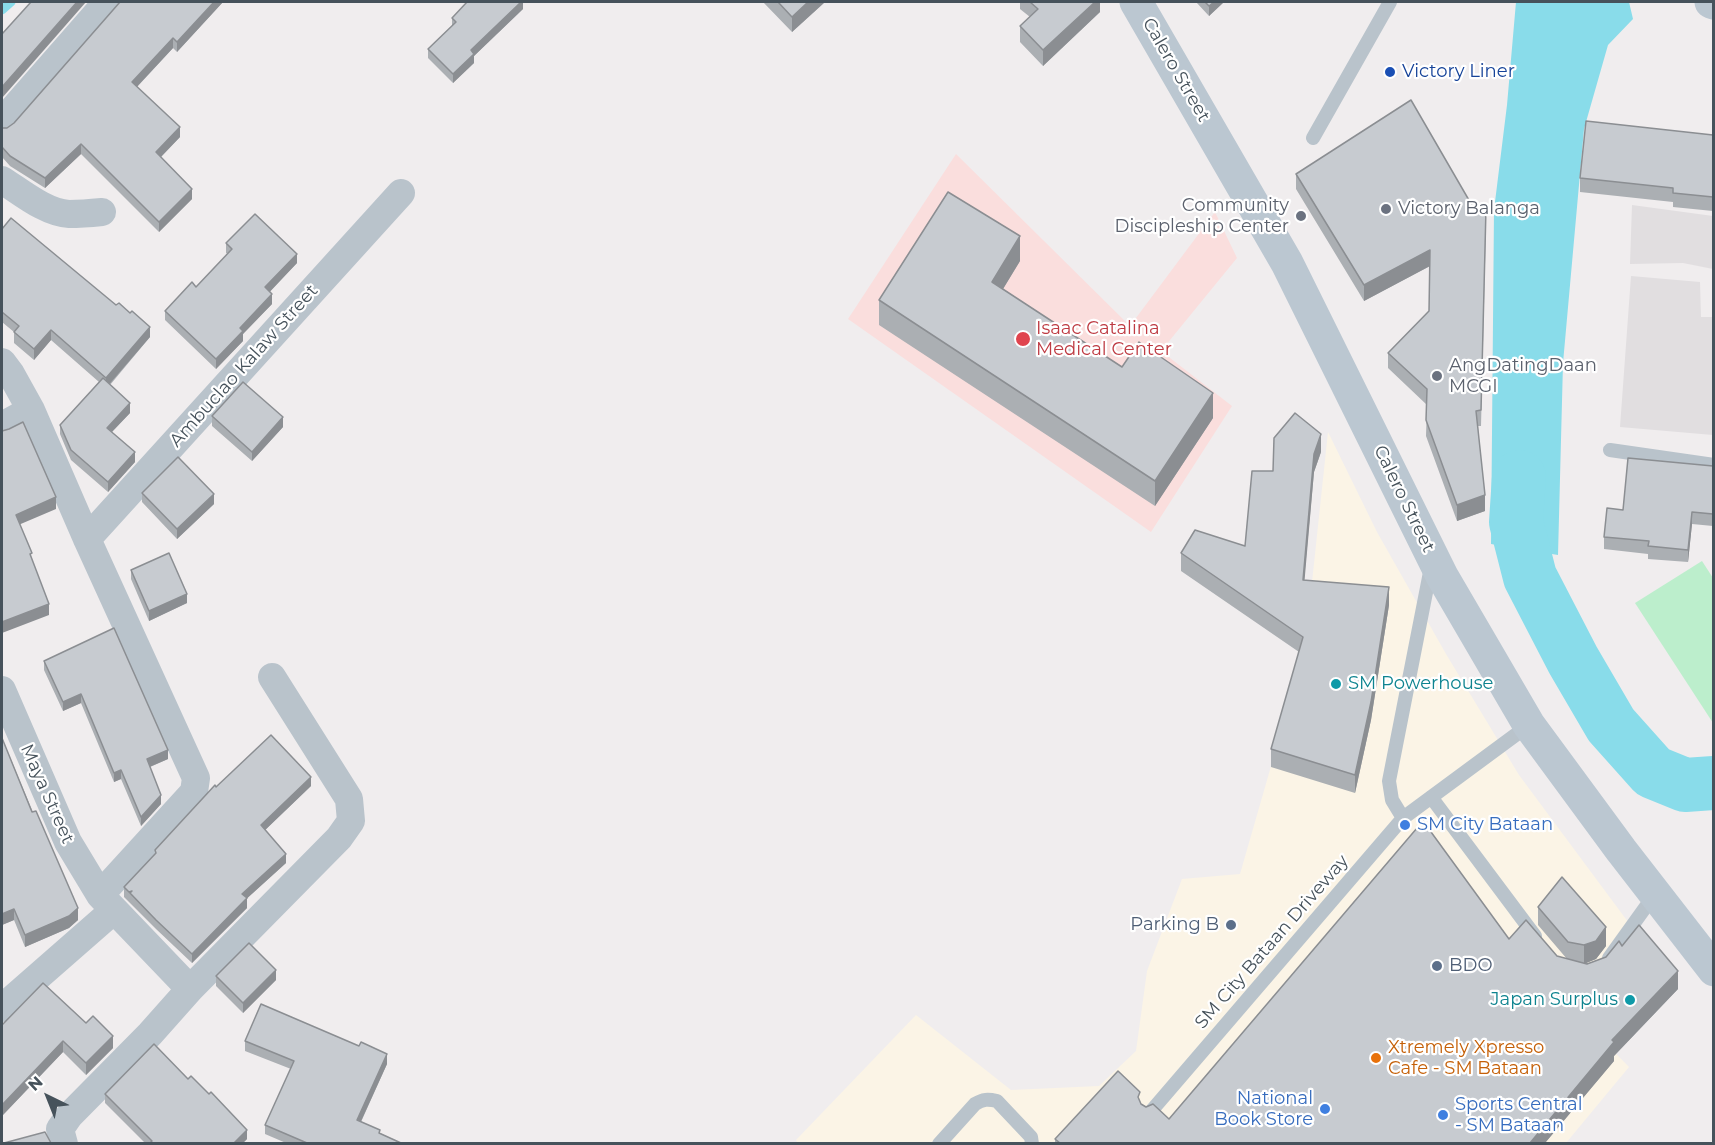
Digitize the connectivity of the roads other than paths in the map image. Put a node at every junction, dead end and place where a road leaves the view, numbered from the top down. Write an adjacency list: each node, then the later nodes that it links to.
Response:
1 (107, 2): 4 (street)
2 (1137, 2): 15 (main road, Calero Street)
3 (1390, 2): 5 (lane)
4 (2, 122)
5 (1313, 138)
6 (2, 180): 8 (street)
7 (401, 193): 14 (street, Ambuclao Kalaw Street)
8 (102, 212)
9 (2, 362): 10 (street)
10 (31, 410): 11 (street); 14 (street)
11 (2, 426)
12 (1610, 450): 13 (lane)
13 (1713, 465)
14 (87, 539): 22 (street)
15 (1432, 558): 18 (main road, Calero Street); 20 (lane)
16 (272, 677): 26 (street)
17 (2, 690): 22 (street, Maya Street)
18 (1529, 725): 19 (lane, SM City Bataan Driveway); 21 (main road, Calero Street)
19 (1431, 797): 20 (lane, SM City Bataan Driveway); 23 (lane)
20 (1403, 818): 28 (lane, SM City Bataan Driveway)
21 (1655, 894): 24 (lane); 25 (main road, Calero Street)
22 (107, 902): 26 (street, Maya Street); 27 (street)
23 (1548, 950)
24 (1602, 967)
25 (1713, 970)
26 (190, 989): 29 (street)
27 (2, 1008)
28 (1147, 1116)
29 (64, 1143)
30 (939, 1143): 31 (lane)
31 (1032, 1143)

